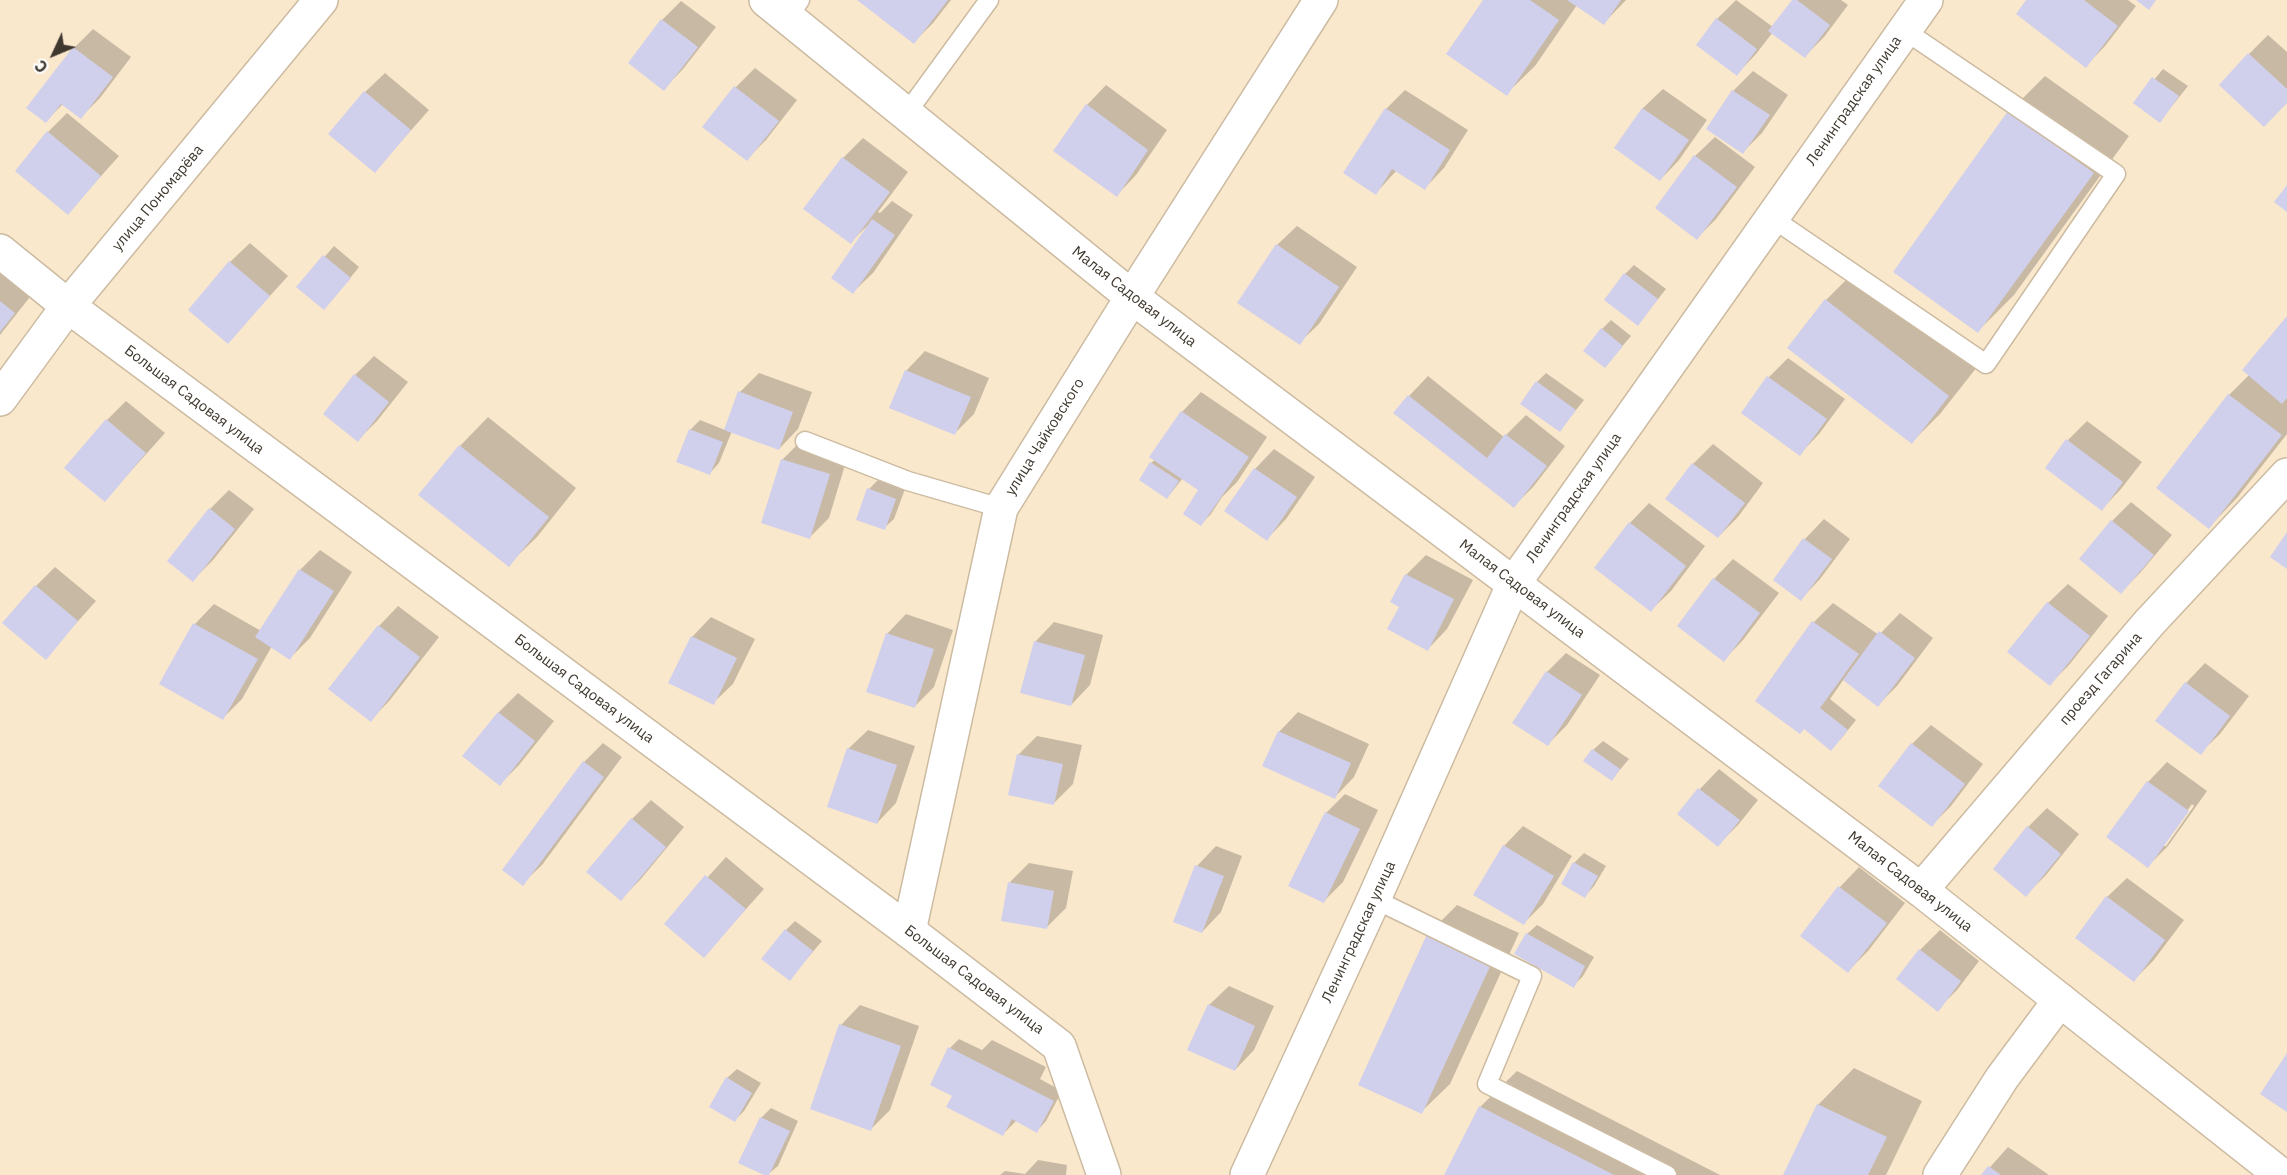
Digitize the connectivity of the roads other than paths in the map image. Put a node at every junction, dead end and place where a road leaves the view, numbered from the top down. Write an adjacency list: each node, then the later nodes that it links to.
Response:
1 (321, 0): 11 (street, улица Пономарёва)
2 (989, 0): 7 (lane)
3 (1321, 0): 10 (street, улица Чайковского)
4 (1926, 0): 6 (street, Ленинградская улица)
5 (785, 6): 7 (street, Малая Садовая улица)
6 (1904, 30): 8 (street, Ленинградская улица); 8 (lane)
7 (906, 114): 10 (street, Малая Садовая улица)
8 (1772, 218): 16 (street, Ленинградская улица)
9 (0, 251): 11 (street, Большая Садовая улица)
10 (1132, 297): 15 (street, улица Чайковского); 16 (street, Малая Садовая улица)
11 (68, 306): 12 (street, улица Пономарёва); 19 (street, Большая Садовая улица)
12 (0, 399)
13 (805, 441): 15 (lane)
14 (2287, 475): 17 (street, проезд Гагарина)
15 (1001, 508): 19 (street, улица Чайковского)
16 (1514, 583): 17 (street, Малая Садовая улица); 18 (street, Ленинградская улица)
17 (1921, 890): 20 (street, Малая Садовая улица)
18 (1374, 899): 22 (street, Ленинградская улица); 23 (lane)
19 (909, 931): 21 (street, Большая Садовая улица)
20 (2060, 1000): 24 (street); 25 (street, Малая Садовая улица)
21 (1104, 1175)
22 (1247, 1175)
23 (1667, 1175)
24 (1940, 1175)
25 (2281, 1175)

